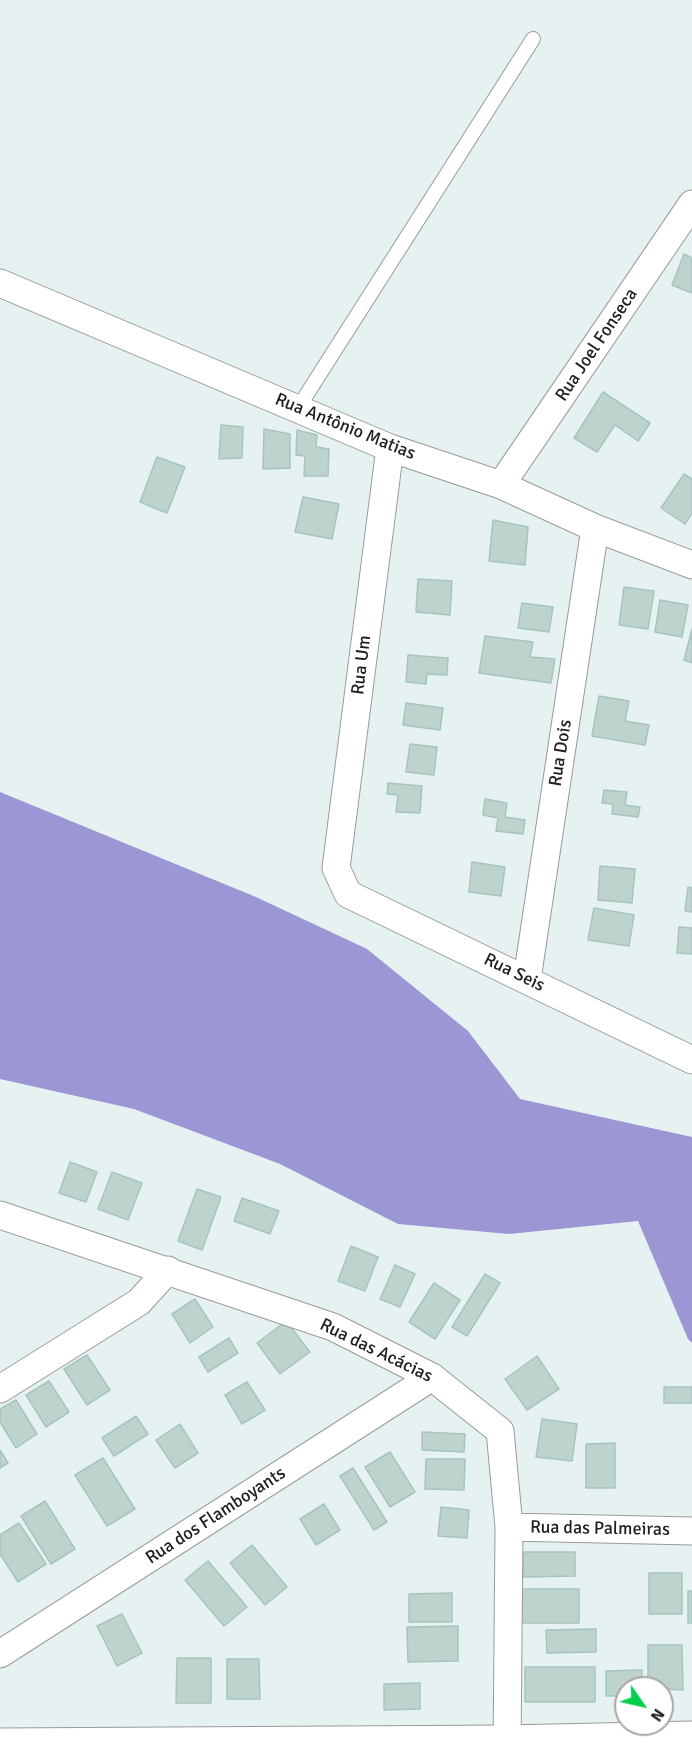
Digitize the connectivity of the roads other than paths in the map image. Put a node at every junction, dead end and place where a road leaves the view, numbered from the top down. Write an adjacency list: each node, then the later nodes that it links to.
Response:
1 (533, 39): 4 (lane)
2 (692, 204): 6 (street, Rua Joel Fonseca)
3 (0, 283): 4 (street, Rua Antônio Matias)
4 (298, 408): 5 (street, Rua Antônio Matias)
5 (390, 448): 6 (street, Rua Antônio Matias); 9 (street, Rua Um)
6 (501, 485): 7 (street, Rua Antônio Matias)
7 (595, 528): 8 (street, Rua Antônio Matias); 10 (street, Rua Dois)
8 (692, 565)
9 (341, 880): 10 (street, Rua Seis)
10 (527, 979): 11 (street, Rua Seis)
11 (692, 1060)
12 (0, 1215): 13 (street, Rua das Acácias)
13 (168, 1270): 14 (street, Rua das Acácias); 15 (street)
14 (432, 1377): 16 (street, Rua das Acácias); 18 (street, Rua dos Flamboyants)
15 (0, 1389)
16 (509, 1527): 17 (street, Rua das Palmeiras); 21 (street, Rua das Acácias)
17 (692, 1531)
18 (0, 1654)
19 (692, 1738): 21 (street)
20 (0, 1745): 21 (street)
21 (506, 1748)

